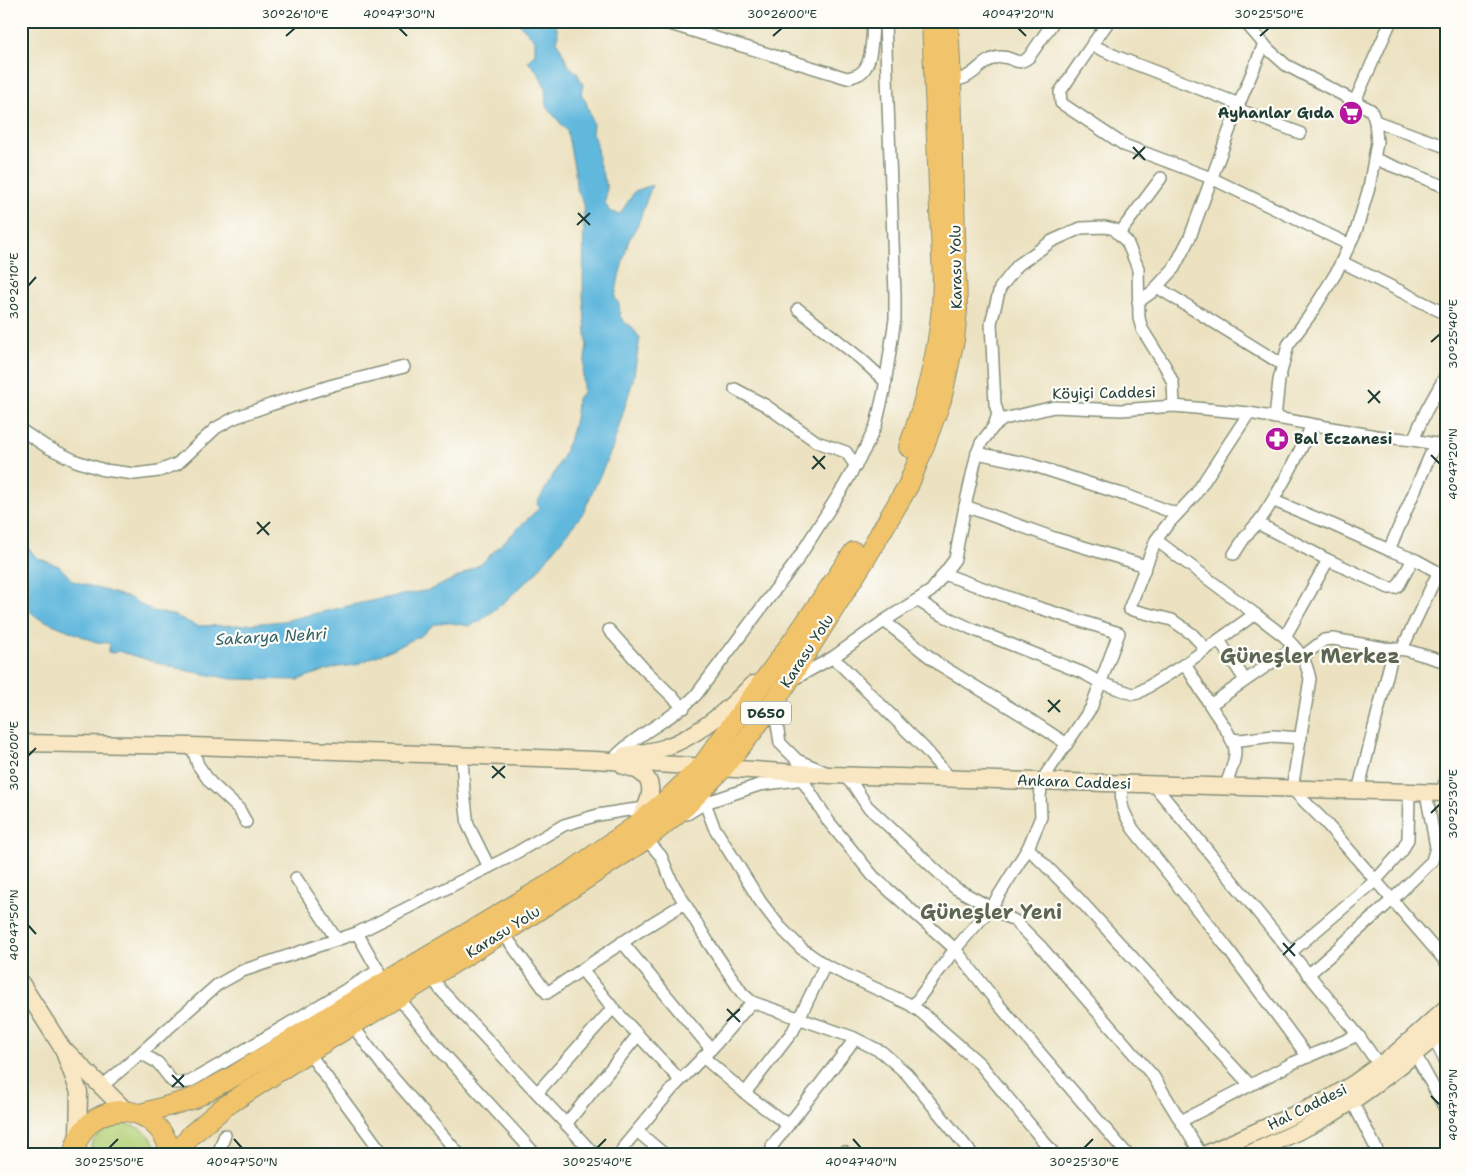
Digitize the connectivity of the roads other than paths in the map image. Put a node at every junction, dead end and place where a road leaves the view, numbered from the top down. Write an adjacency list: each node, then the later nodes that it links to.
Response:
1 (660, 21): 2 (street)
2 (873, 21)
3 (885, 21): 32 (street)
4 (932, 21): 60 (highway, Karasu Yolu / D650)
5 (948, 21): 12 (highway, Karasu Yolu / D650)
6 (1054, 21): 12 (street)
7 (1109, 21): 10 (street)
8 (1244, 21): 11 (street)
9 (1391, 21): 13 (street)
10 (1092, 44): 14 (street); 20 (street)
11 (1264, 44): 13 (street); 14 (street)
12 (951, 82): 71 (highway, Karasu Yolu / D650)
13 (1355, 101): 15 (street)
14 (1238, 106): 16 (street); 20 (street)
15 (1376, 121): 17 (street); 18 (street)
16 (1300, 133)
17 (1446, 147)
18 (1375, 159): 21 (street); 23 (street)
19 (1161, 178): 22 (street)
20 (1211, 178): 23 (street); 25 (street)
21 (1446, 187)
22 (1119, 234): 26 (street); 38 (street)
23 (1350, 245): 24 (street)
24 (1342, 262): 28 (street); 29 (street)
25 (1157, 287): 26 (street); 29 (street)
26 (1138, 302): 34 (street)
27 (798, 309): 32 (street)
28 (1446, 314)
29 (1283, 366): 36 (street)
30 (404, 367): 39 (street)
31 (1446, 375): 40 (street)
32 (886, 382): 43 (street)
33 (735, 389): 43 (street)
34 (1174, 406): 35 (street, Köyiçi Caddesi); 38 (street, Köyiçi Caddesi)
35 (1249, 413): 36 (street, Köyiçi Caddesi); 46 (street)
36 (1275, 418): 37 (street, Köyiçi Caddesi)
37 (1312, 425): 40 (street, Köyiçi Caddesi); 44 (street)
38 (994, 426): 42 (street)
39 (21, 430)
40 (1413, 440): 41 (street, Köyiçi Caddesi)
41 (1440, 445): 49 (street)
42 (976, 453): 45 (street); 46 (street)
43 (856, 466): 74 (street)
44 (1274, 501): 47 (street); 49 (street)
45 (964, 506): 53 (street); 55 (street)
46 (1177, 514): 48 (street)
47 (1260, 520): 50 (street); 52 (street)
48 (1156, 540): 53 (street); 57 (street)
49 (1389, 550): 51 (street)
50 (1234, 554)
51 (1413, 559): 52 (street); 54 (street)
52 (1328, 560): 61 (street)
53 (1146, 566): 64 (street)
54 (1441, 569): 65 (street)
55 (944, 574): 56 (street); 72 (street)
56 (918, 600): 58 (street); 72 (street)
57 (1255, 614): 61 (street); 62 (street)
58 (884, 621): 67 (street); 78 (street)
59 (609, 630): 74 (street)
60 (798, 634): 81 (main road); 83 (highway, Karasu Yolu / D650)
61 (1285, 637): 63 (street)
62 (1219, 640): 64 (street); 70 (street)
63 (1294, 647): 66 (street); 70 (street)
64 (1206, 649): 69 (street)
65 (1398, 649): 66 (street); 68 (street); 94 (street)
66 (1302, 657): 75 (street)
67 (832, 658): 71 (street); 87 (street)
68 (1446, 662)
69 (1186, 664): 72 (street); 73 (street)
70 (1246, 680): 73 (street)
71 (787, 682): 84 (highway, Karasu Yolu / D650); 85 (street)
72 (1101, 683): 78 (street)
73 (1210, 705): 76 (street)
74 (684, 708): 81 (street)
75 (1300, 738): 76 (street); 92 (street)
76 (1231, 739): 91 (street)
77 (21, 743): 79 (main road)
78 (1067, 744): 88 (street)
79 (192, 746): 80 (main road); 98 (street)
80 (462, 756): 82 (main road); 101 (street)
81 (616, 756): 82 (main road)
82 (594, 760): 83 (main road, Ankara Caddesi); 97 (main road)
83 (702, 766): 84 (main road, Ankara Caddesi); 99 (highway, Karasu Yolu / D650)
84 (722, 768): 85 (main road, Ankara Caddesi); 99 (highway, Karasu Yolu / D650)
85 (837, 776): 86 (street); 87 (main road, Ankara Caddesi); 106 (street)
86 (802, 779): 96 (street); 111 (street)
87 (952, 779): 88 (main road, Ankara Caddesi)
88 (1042, 780): 89 (main road, Ankara Caddesi); 100 (street)
89 (1122, 784): 90 (main road, Ankara Caddesi); 136 (street)
90 (1154, 785): 91 (main road, Ankara Caddesi); 112 (street)
91 (1225, 788): 92 (main road, Ankara Caddesi)
92 (1292, 789): 94 (main road, Ankara Caddesi); 103 (street)
93 (1440, 790): 95 (main road, Ankara Caddesi); 104 (street)
94 (1358, 791): 95 (main road, Ankara Caddesi)
95 (1409, 793): 103 (street)
96 (705, 803): 99 (street); 114 (street)
97 (646, 808): 99 (main road); 101 (street)
98 (246, 822)
99 (640, 833): 105 (street); 108 (highway, Karasu Yolu / D650); 117 (highway, Karasu Yolu / D650)
100 (1028, 848): 106 (street); 140 (street)
101 (489, 867): 107 (street)
102 (296, 878): 109 (street)
103 (1375, 881): 104 (street); 112 (street)
104 (1392, 900): 113 (street); 116 (street)
105 (685, 902): 110 (street); 121 (street)
106 (991, 908): 111 (street); 147 (street)
107 (358, 933): 109 (street); 117 (street)
108 (503, 933): 115 (street); 118 (highway, Karasu Yolu / D650)
109 (337, 940): 133 (street)
110 (622, 942): 115 (street); 134 (street)
111 (955, 949): 122 (street); 165 (street)
112 (1291, 952): 116 (street)
113 (1446, 962)
114 (825, 965): 122 (street); 125 (street)
115 (582, 970): 123 (street)
116 (1308, 974): 129 (street)
117 (382, 976): 133 (street); 146 (highway, Karasu Yolu / D650)
118 (432, 976): 120 (highway, Karasu Yolu / D650); 142 (street)
119 (21, 983): 131 (main road)
120 (398, 997): 126 (highway, Karasu Yolu / D650); 159 (street)
121 (752, 1002): 125 (street); 134 (street)
122 (913, 1006): 164 (street)
123 (613, 1008): 128 (street); 142 (street)
124 (1446, 1008): 138 (main road, Hal Caddesi)
125 (799, 1019): 130 (street); 143 (street)
126 (352, 1025): 132 (highway, Karasu Yolu / D650); 158 (street)
127 (1440, 1033): 135 (main road, Hal Caddesi); 137 (street)
128 (638, 1035): 139 (street); 148 (street)
129 (1358, 1035): 136 (street); 138 (street)
130 (856, 1039): 149 (street); 163 (street)
131 (63, 1049): 141 (main road); 152 (main road)
132 (308, 1052): 156 (highway, Karasu Yolu / D650); 157 (street)
133 (141, 1053): 141 (street)
134 (707, 1053): 139 (street); 143 (street)
135 (1416, 1054): 144 (main road, Hal Caddesi); 145 (street)
136 (1308, 1057): 140 (street)
137 (1446, 1062)
138 (1379, 1065): 167 (main road, Hal Caddesi)
139 (680, 1080): 150 (street)
140 (1250, 1085): 147 (street)
141 (101, 1087): 146 (main road)
142 (537, 1093): 148 (street)
143 (745, 1093): 149 (street)
144 (1352, 1101): 168 (main road, Hal Caddesi); 169 (street)
145 (1446, 1110)
146 (133, 1112): 152 (highway, Karasu Yolu); 155 (highway)
147 (1181, 1121): 166 (street)
148 (566, 1124): 160 (street)
149 (788, 1125): 153 (street)
150 (636, 1131): 161 (street); 162 (street)
151 (225, 1135): 154 (street)
152 (76, 1146)
153 (772, 1146)
154 (222, 1151)
155 (170, 1154)
156 (177, 1154)
157 (382, 1154)
158 (459, 1154)
159 (535, 1154)
160 (594, 1154)
161 (620, 1154)
162 (664, 1154)
163 (972, 1154)
164 (1054, 1154)
165 (1128, 1154)
166 (1201, 1154)
167 (1206, 1154)
168 (1249, 1154)
169 (1379, 1154)

